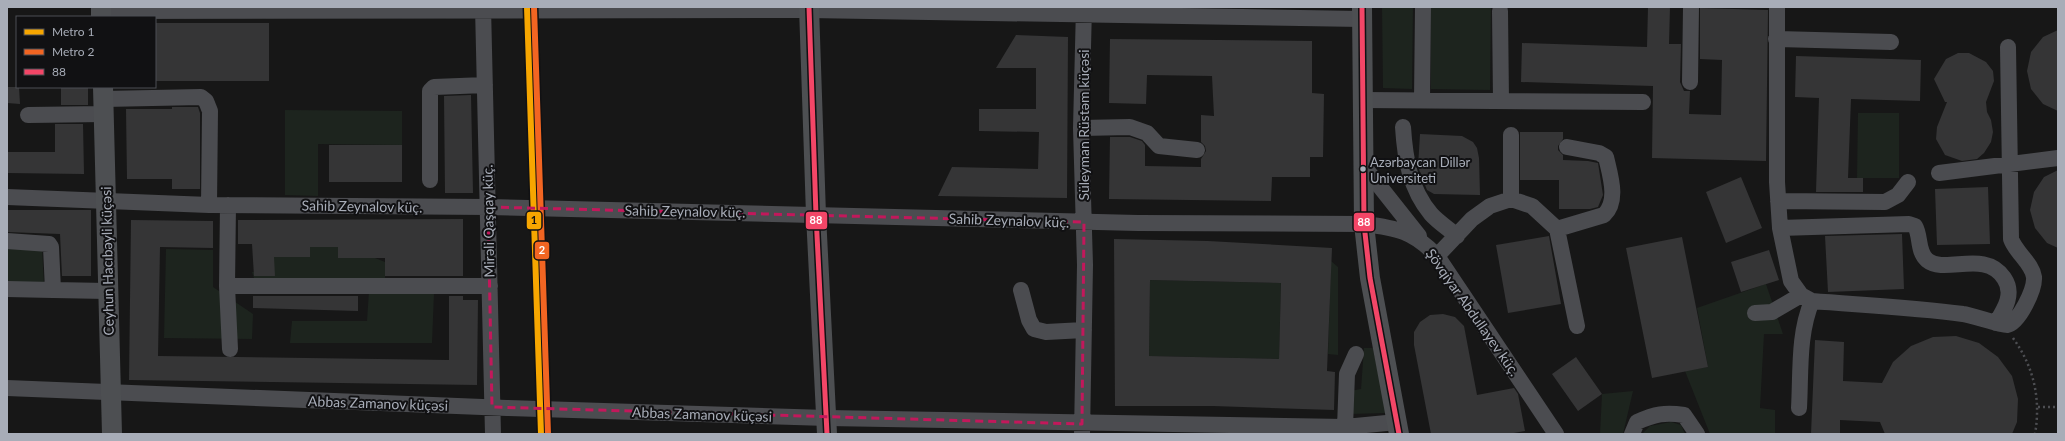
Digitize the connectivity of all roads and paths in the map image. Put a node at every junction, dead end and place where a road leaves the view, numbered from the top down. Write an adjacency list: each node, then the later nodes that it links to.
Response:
1 (1423, 7): 17 (street)
2 (1691, 7): 13 (street)
3 (1777, 7): 10 (street)
4 (809, 8): 5 (street); 6 (street); 39 (main road)
5 (483, 9): 8 (street); 14 (street, Mirəli Qaşqay küç.)
6 (1084, 11): 9 (street); 22 (street, Süleyman Rüstəm küçəsi)
7 (1500, 11): 18 (street)
8 (101, 12)
9 (1362, 13): 16 (main road)
10 (1776, 39): 11 (street); 35 (street)
11 (1891, 42)
12 (2008, 47): 28 (street)
13 (1690, 82)
14 (485, 85): 30 (street); 38 (street, Mirəli Qaşqay küç.)
15 (104, 100): 20 (street); 34 (main road, Ceyhun Hacıbəyli küçəsi); 36 (street)
16 (1363, 100): 17 (street); 27 (main road)
17 (1422, 100): 18 (street)
18 (1501, 101): 19 (street)
19 (1643, 102)
20 (28, 115)
21 (1403, 127): 44 (street)
22 (1081, 128): 25 (street); 40 (street, Süleyman Rüstəm küçəsi)
23 (1511, 135): 33 (street)
24 (1567, 147): 43 (street)
25 (1197, 150)
26 (2058, 158): 28 (street)
27 (1362, 164): 41 (main road); 45 (street)
28 (2010, 164): 29 (street); 56 (street)
29 (1939, 173)
30 (430, 180)
31 (1908, 182): 35 (street)
32 (7, 197): 34 (street, Sahib Zeynalov küç.)
33 (1511, 199): 43 (street); 44 (street)
34 (107, 200): 36 (street, Sahib Zeynalov küç.); 53 (main road, Ceyhun Hacıbəyli küçəsi)
35 (1778, 201): 42 (street)
36 (209, 205): 37 (street, Sahib Zeynalov küç.)
37 (228, 205): 38 (street, Sahib Zeynalov küç.); 48 (street)
38 (488, 207): 39 (street, Sahib Zeynalov küç.); 49 (street, Mirəli Qaşqay küç.)
39 (816, 215): 40 (street, Sahib Zeynalov küç.); 67 (main road)
40 (1084, 222): 41 (street, Sahib Zeynalov küç.); 58 (street, Süleyman Rüstəm küçəsi)
41 (1364, 224): 45 (street, Şövqiyar Abdullayev küç.); 69 (main road)
42 (1780, 228): 54 (street); 56 (street)
43 (1557, 229): 57 (street)
44 (1457, 236): 47 (street)
45 (1423, 241): 47 (street, Şövqiyar Abdullayev küç.)
46 (7, 242): 51 (street)
47 (1437, 256): 73 (street, Şövqiyar Abdullayev küç.)
48 (227, 286): 49 (street); 59 (street)
49 (490, 286): 63 (street, Mirəli Qaşqay küç.)
50 (7, 289): 51 (street)
51 (53, 290): 53 (street)
52 (1021, 290): 58 (street)
53 (108, 291): 62 (main road, Ceyhun Hacıbəyli küçəsi)
54 (1806, 298): 55 (street); 56 (street); 66 (street)
55 (1755, 314)
56 (2002, 324): 64 (path)
57 (1577, 326)
58 (1084, 330): 70 (street, Süleyman Rüstəm küçəsi)
59 (230, 349)
60 (1356, 354): 68 (street)
61 (7, 388): 62 (street, Abbas Zamanov küçəsi)
62 (110, 392): 63 (street, Abbas Zamanov küçəsi); 71 (main road, Ceyhun Hacıbəyli küçəsi)
63 (492, 407): 67 (street, Abbas Zamanov küçəsi); 72 (street, Mirəli Qaşqay küç.)
64 (2038, 407): 65 (path); 76 (path)
65 (2058, 407)
66 (1799, 408)
67 (827, 426): 70 (street, Abbas Zamanov küçəsi)
68 (1345, 427): 69 (street, Abbas Zamanov küçəsi); 70 (street, Abbas Zamanov küçəsi)
69 (1398, 428)
70 (1082, 429)
71 (112, 434)
72 (494, 434)
73 (1556, 434)
74 (1632, 434): 75 (street)
75 (1697, 434)
76 (2035, 434)

